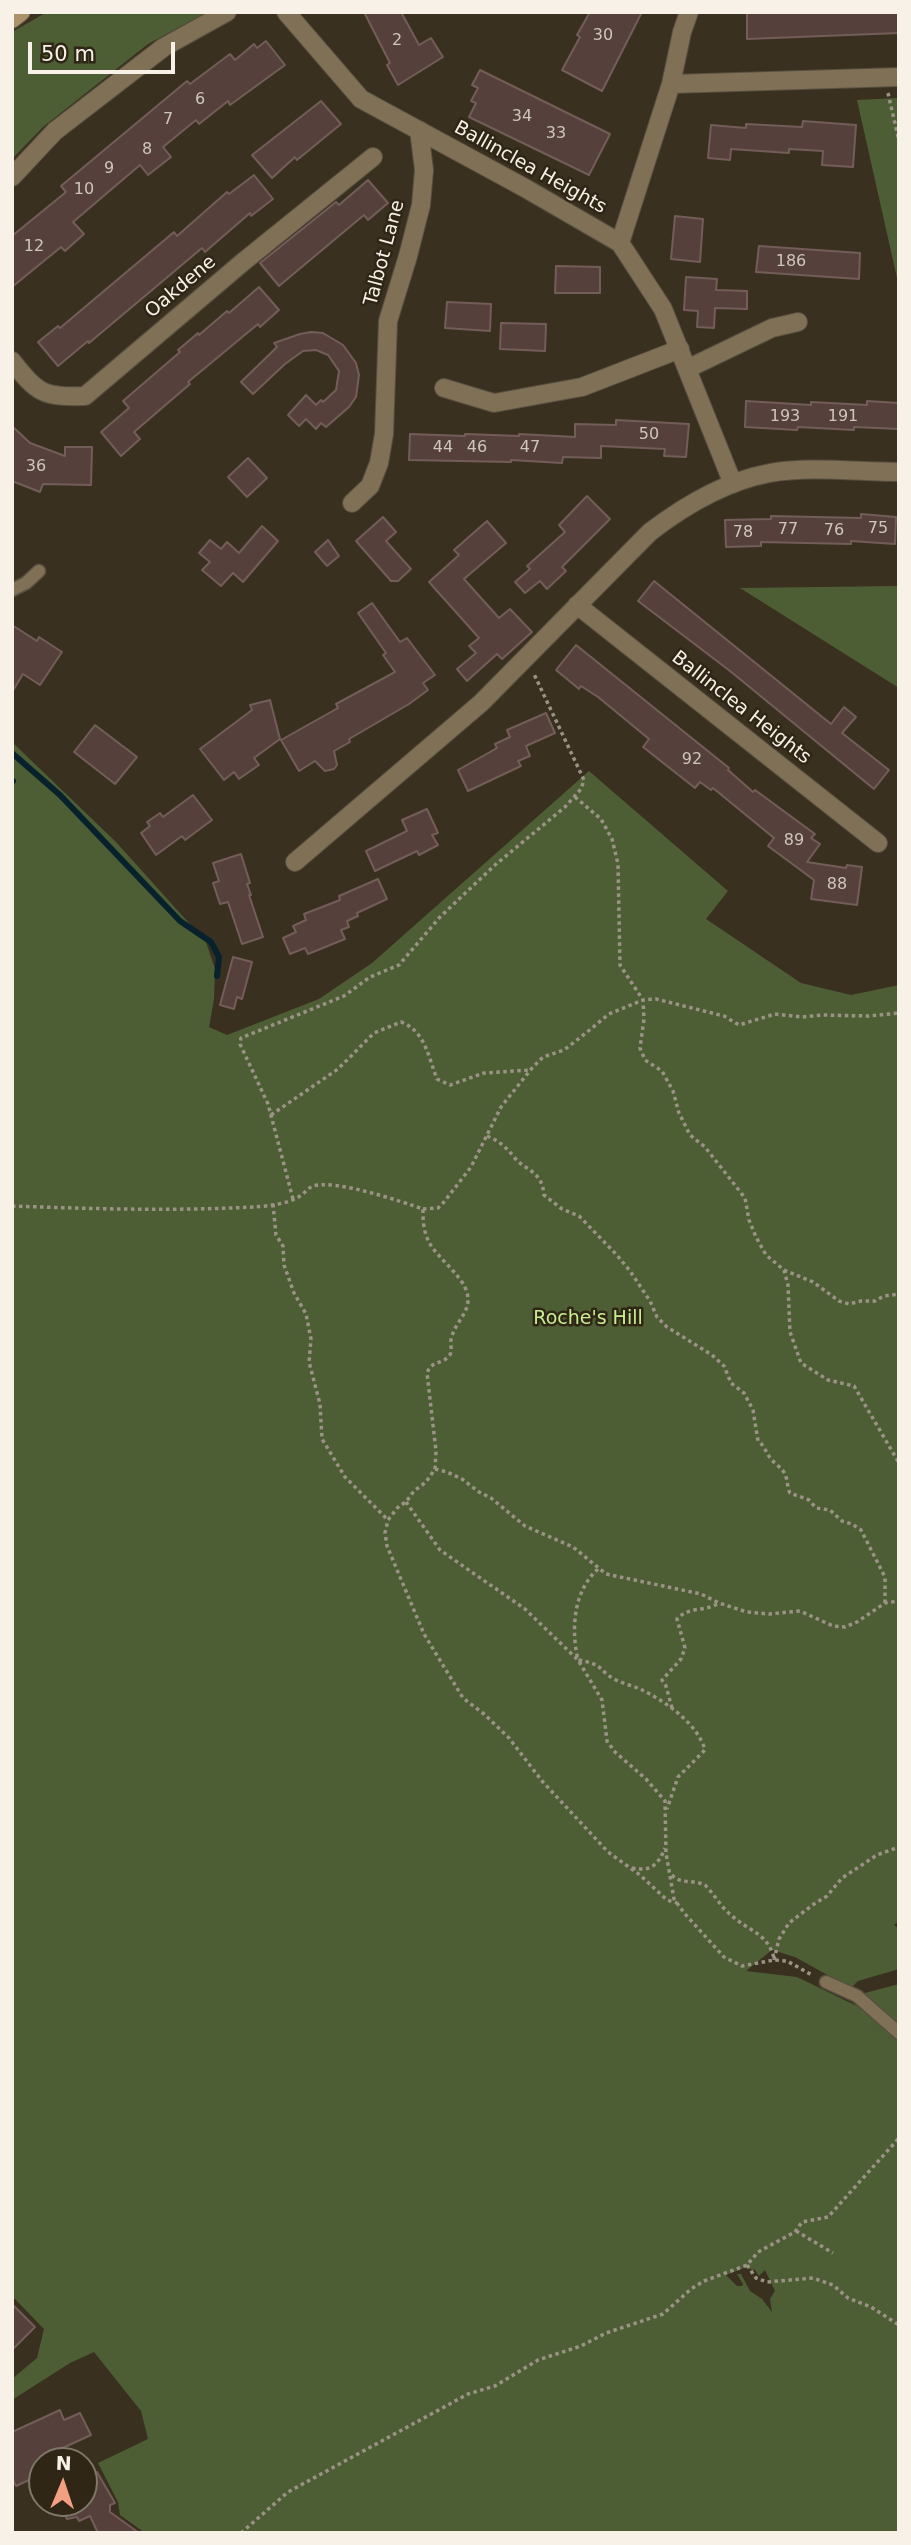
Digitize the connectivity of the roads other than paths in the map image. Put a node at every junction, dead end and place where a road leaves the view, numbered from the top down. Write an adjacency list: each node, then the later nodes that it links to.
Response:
1 (21, 12): 5 (street)
2 (227, 12): 10 (street)
3 (286, 12): 8 (street)
4 (689, 12): 7 (street, Ballinclea Heights)
5 (12, 19)
6 (892, 77): 7 (street)
7 (671, 84): 11 (street, Ballinclea Heights)
8 (419, 130): 11 (street, Ballinclea Heights); 19 (street, Talbot Lane)
9 (373, 157): 14 (street, Oakdene)
10 (12, 177)
11 (620, 243): 13 (street, Ballinclea Heights)
12 (798, 322): 15 (street)
13 (680, 349): 15 (street, Ballinclea Heights); 16 (street)
14 (12, 360)
15 (689, 368): 18 (street, Ballinclea Heights)
16 (444, 388)
17 (899, 472): 18 (street)
18 (733, 484): 22 (street)
19 (352, 503)
20 (39, 570): 21 (lane)
21 (12, 590)
22 (577, 605): 23 (street, Ballinclea Heights); 24 (street)
23 (878, 843)
24 (295, 862)
25 (827, 1982): 26 (lane)
26 (899, 2033)

